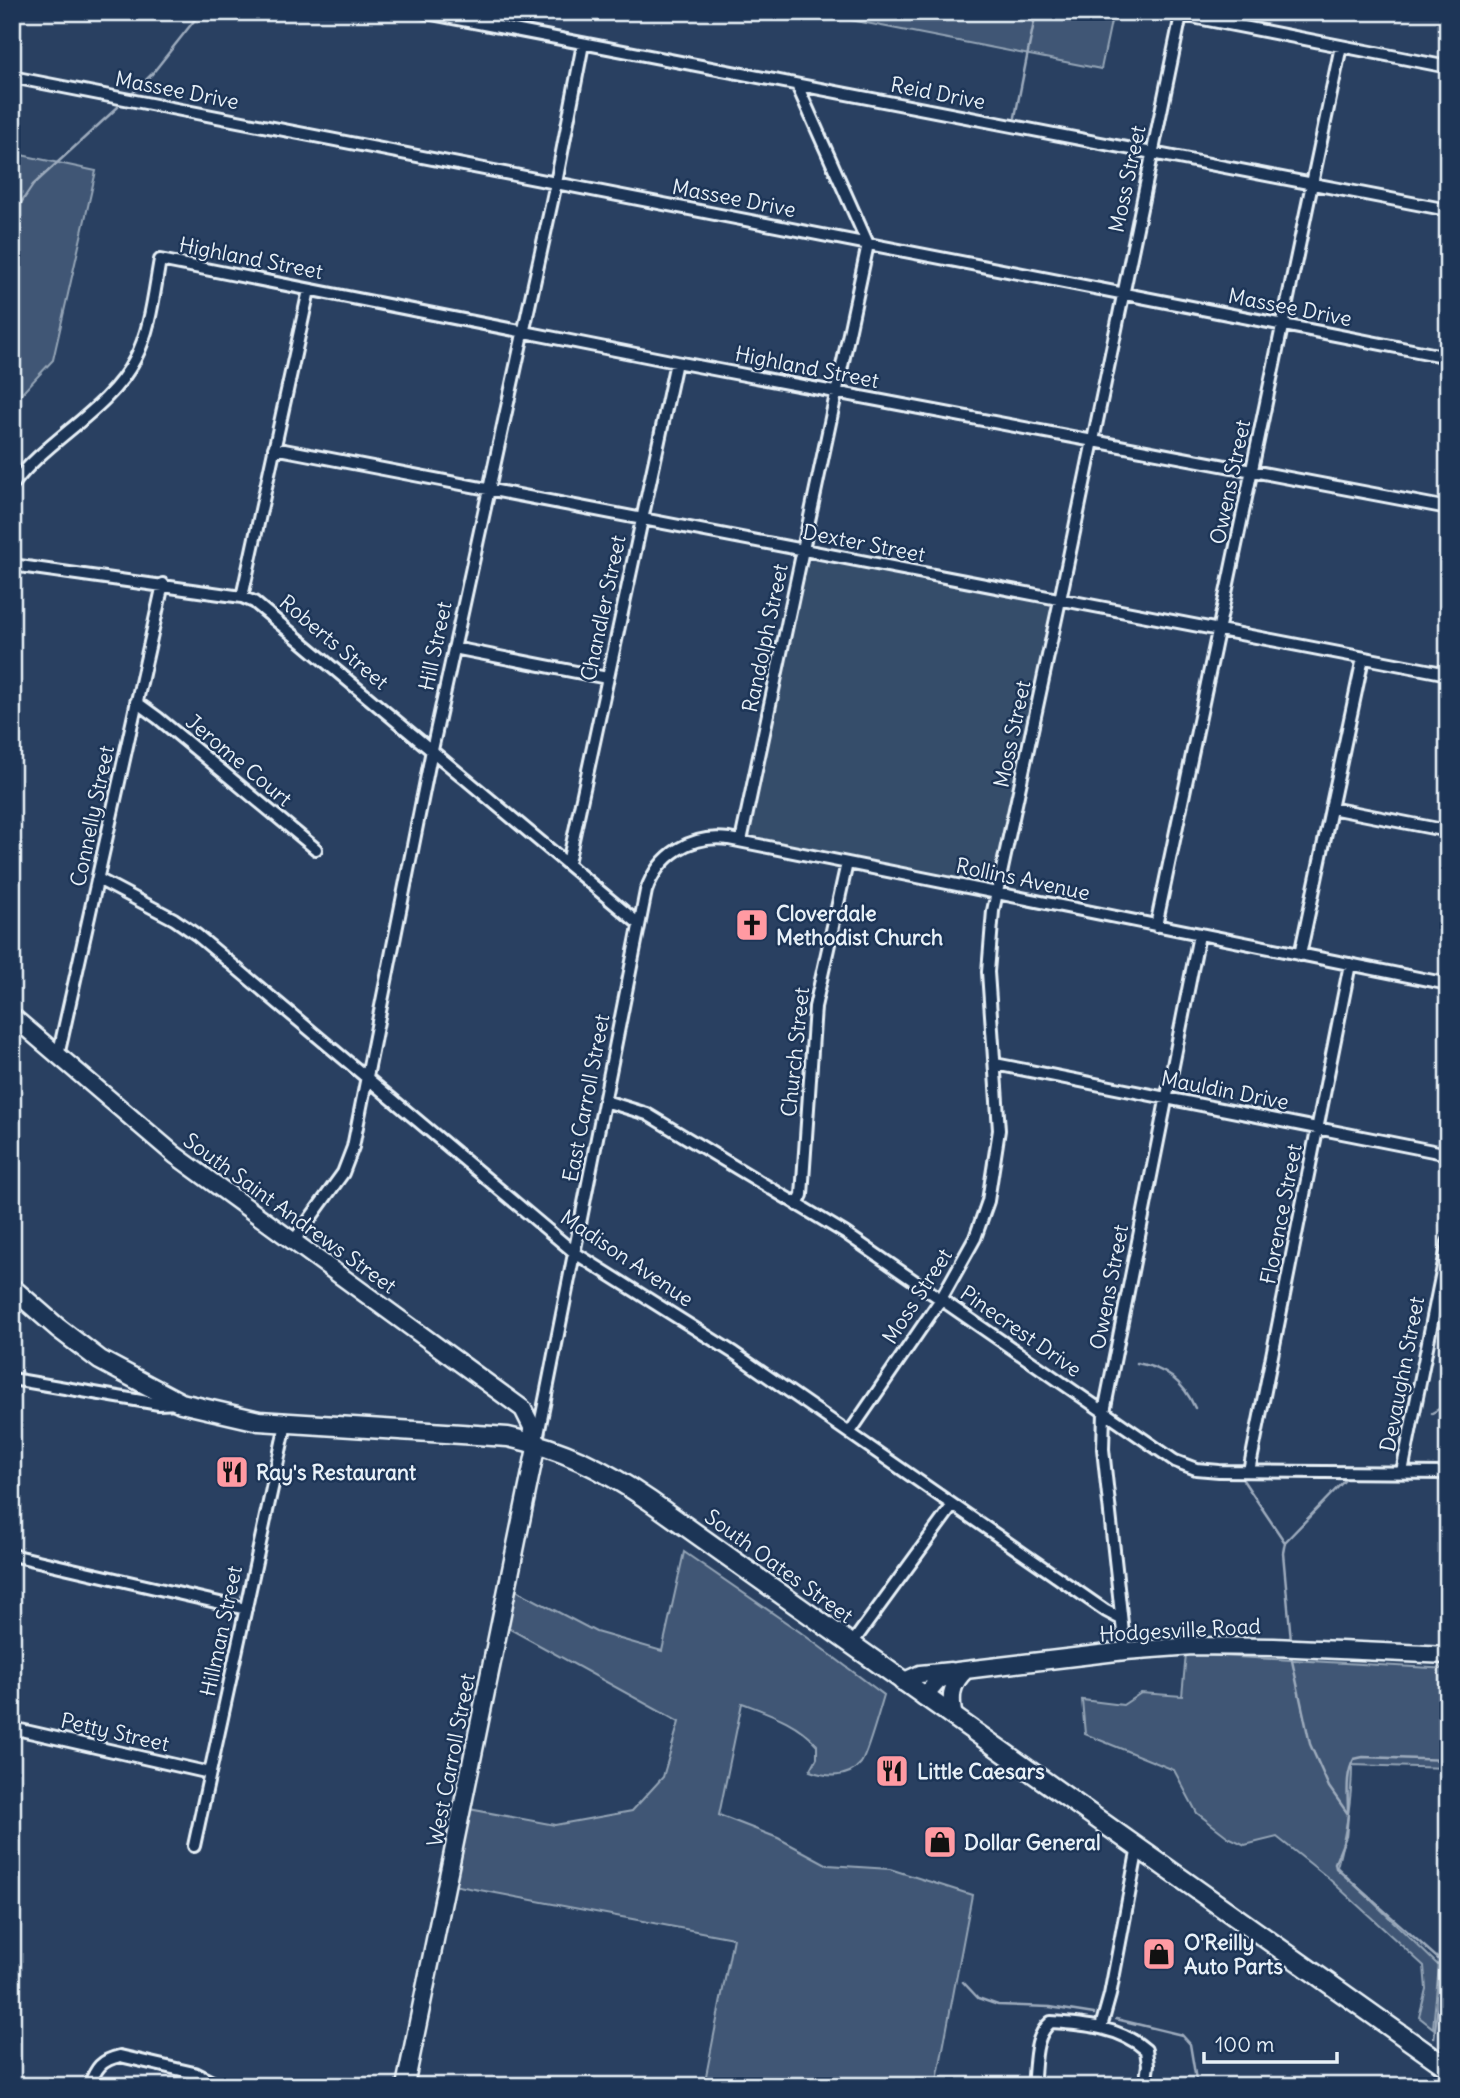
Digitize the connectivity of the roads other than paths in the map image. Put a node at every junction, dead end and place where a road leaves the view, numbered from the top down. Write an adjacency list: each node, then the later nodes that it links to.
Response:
1 (421, 12): 4 (street, Reid Drive)
2 (1167, 12): 3 (street)
3 (1181, 15): 5 (street); 9 (street, Moss Street)
4 (583, 44): 8 (street, Reid Drive); 10 (street, Hill Street)
5 (1341, 46): 6 (street); 11 (street, Owens Street)
6 (1448, 67)
7 (12, 77): 10 (street, Massee Drive)
8 (797, 85): 9 (street, Reid Drive); 13 (street)
9 (1152, 154): 11 (street, Reid Drive); 15 (street, Moss Street)
10 (556, 183): 13 (street, Massee Drive); 17 (street, Hill Street)
11 (1312, 184): 12 (street, Reid Drive); 16 (street, Owens Street)
12 (1448, 210)
13 (868, 244): 15 (street, Massee Drive); 20 (street, Randolph Street)
14 (309, 290): 17 (street, Highland Street); 22 (street); 24 (street, Highland Street)
15 (1123, 294): 16 (street, Massee Drive); 21 (street, Moss Street)
16 (1283, 325): 18 (street, Massee Drive); 23 (street, Owens Street)
17 (523, 331): 19 (street, Highland Street); 25 (street, Hill Street)
18 (1448, 357)
19 (676, 362): 20 (street, Highland Street); 27 (street, Chandler Street)
20 (837, 392): 21 (street, Highland Street); 28 (street, Randolph Street)
21 (1093, 440): 23 (street, Highland Street); 32 (street, Moss Street)
22 (274, 448): 25 (street, Dexter Street); 31 (street)
23 (1252, 471): 26 (street, Highland Street); 33 (street, Owens Street)
24 (12, 486)
25 (489, 490): 27 (street, Dexter Street); 34 (street, Hill Street)
26 (1448, 508)
27 (641, 520): 28 (street, Dexter Street); 37 (street, Chandler Street)
28 (803, 551): 32 (street, Dexter Street); 42 (street, Randolph Street)
29 (12, 565): 30 (street, Roberts Street)
30 (163, 584): 31 (street, Roberts Street); 38 (street, Connelly Street)
31 (242, 597): 39 (street, Roberts Street)
32 (1060, 600): 33 (street, Dexter Street); 47 (street, Moss Street)
33 (1218, 630): 35 (street, Dexter Street); 49 (street, Owens Street)
34 (454, 648): 37 (street); 39 (street, Hill Street)
35 (1363, 658): 36 (street, Dexter Street); 40 (street)
36 (1448, 674)
37 (607, 678): 44 (street, Chandler Street)
38 (136, 702): 43 (street, Jerome Court); 46 (street, Connelly Street)
39 (432, 750): 44 (street, Roberts Street); 57 (street, Hill Street)
40 (1332, 807): 41 (street); 51 (street)
41 (1448, 831)
42 (741, 841): 45 (street, Rollins Avenue); 48 (street, Rollins Avenue)
43 (316, 849)
44 (568, 863): 48 (street, Roberts Street)
45 (847, 863): 47 (street, Rollins Avenue); 62 (street, Church Street)
46 (98, 879): 55 (street, Connelly Street); 57 (street, Madison Avenue)
47 (998, 893): 49 (street, Rollins Avenue); 56 (street, Moss Street)
48 (639, 924): 59 (street, East Carroll Street)
49 (1156, 926): 50 (street, Rollins Avenue)
50 (1199, 935): 51 (street, Rollins Avenue); 58 (street, Owens Street)
51 (1300, 955): 52 (street, Rollins Avenue)
52 (1350, 964): 53 (street, Rollins Avenue); 60 (street, Florence Street)
53 (1448, 984)
54 (12, 1016): 55 (street, South Saint Andrews Street)
55 (58, 1056): 63 (street, South Saint Andrews Street)
56 (995, 1065): 58 (street, Mauldin Drive); 67 (street, Moss Street)
57 (366, 1077): 63 (street, Hill Street); 65 (street, Madison Avenue)
58 (1166, 1098): 60 (street, Mauldin Drive); 70 (street, Owens Street)
59 (605, 1101): 62 (street, Pinecrest Drive); 65 (street, East Carroll Street)
60 (1317, 1128): 61 (street, Mauldin Drive); 74 (street, Florence Street)
61 (1448, 1154)
62 (797, 1205): 67 (street, Pinecrest Drive)
63 (293, 1242): 73 (street, South Saint Andrews Street)
64 (1448, 1242): 75 (street, Devaughn Street)
65 (575, 1253): 72 (street, Madison Avenue); 73 (street, East Carroll Street)
66 (12, 1288): 69 (main road, South Oates Street)
67 (941, 1299): 70 (street, Pinecrest Drive); 72 (street, Moss Street)
68 (12, 1379): 69 (street)
69 (180, 1403): 71 (main road, South Oates Street)
70 (1104, 1412): 74 (street, Pinecrest Drive); 80 (street, Owens Street)
71 (286, 1424): 73 (main road, South Oates Street); 79 (street, Hillman Street)
72 (850, 1432): 77 (street, Madison Avenue)
73 (537, 1443): 81 (main road, South Oates Street); 96 (street, West Carroll Street)
74 (1249, 1471): 75 (street, Pinecrest Drive)
75 (1402, 1472): 76 (street, Pinecrest Drive)
76 (1448, 1472)
77 (953, 1505): 80 (street, Madison Avenue); 81 (street)
78 (12, 1555): 79 (street)
79 (246, 1609): 89 (street, Hillman Street)
80 (1121, 1619): 82 (street, Owens Street)
81 (850, 1645): 85 (main road, South Oates Street)
82 (1125, 1651): 83 (street, Hodgesville Road); 84 (street, Hodgesville Road)
83 (1448, 1655)
84 (962, 1670): 85 (street); 86 (street, Hodgesville Road); 87 (street)
85 (902, 1682): 86 (main road, South Oates Street)
86 (924, 1697): 87 (main road, South Oates Street)
87 (954, 1718): 91 (main road, South Oates Street)
88 (12, 1728): 89 (street, Petty Street)
89 (210, 1773): 90 (street, Hillman Street)
90 (194, 1846)
91 (1138, 1847): 92 (street); 93 (main road, South Oates Street)
92 (1101, 2027): 97 (street); 98 (street)
93 (1448, 2068)
94 (89, 2086): 95 (street)
95 (220, 2086)
96 (405, 2086)
97 (1033, 2086)
98 (1145, 2086)

